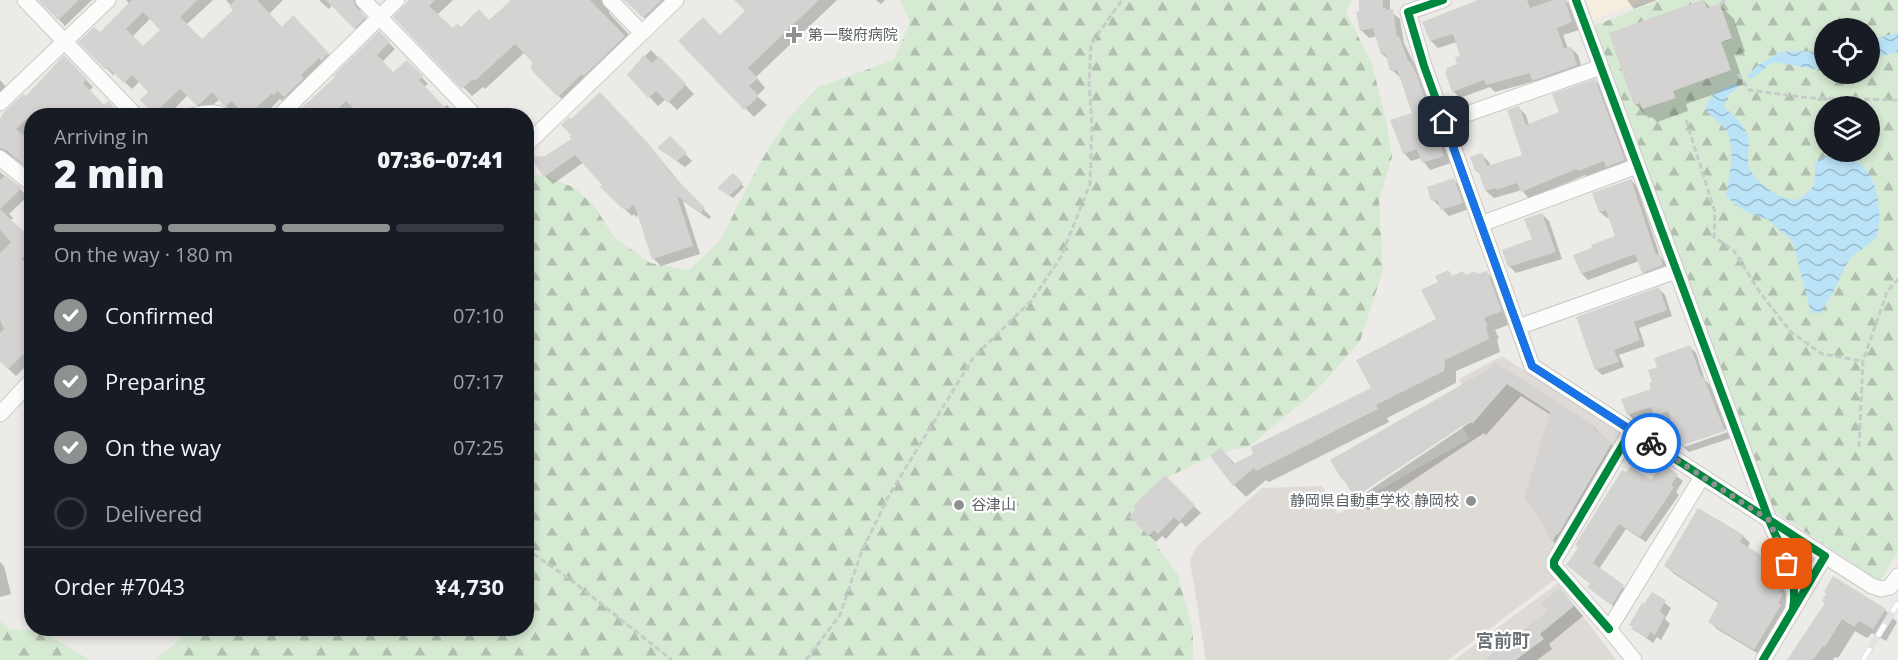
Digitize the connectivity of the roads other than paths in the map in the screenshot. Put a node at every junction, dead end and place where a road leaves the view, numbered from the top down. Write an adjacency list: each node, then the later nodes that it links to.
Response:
1 (25, 0): 11 (street)
2 (108, 0): 11 (street)
3 (363, 0): 9 (street)
4 (397, 0): 9 (street)
5 (610, 0): 10 (street)
6 (676, 0): 10 (street)
7 (1443, 0): 17 (street)
8 (1576, 0): 12 (street)
9 (379, 17): 15 (street); 16 (street)
10 (642, 33): 18 (street)
11 (65, 41): 13 (street); 14 (street)
12 (1601, 67): 17 (street); 20 (street)
13 (0, 103)
14 (128, 108)
15 (287, 108)
16 (467, 108)
17 (1444, 122): 22 (street)
18 (534, 137)
19 (0, 158): 21 (street)
20 (1637, 166): 22 (street); 23 (street)
21 (24, 178)
22 (1481, 224): 24 (street)
23 (1676, 271): 24 (street); 29 (street)
24 (1518, 327): 27 (street)
25 (24, 386): 26 (street)
26 (3, 403)
27 (1631, 431): 28 (street); 33 (street)
28 (1702, 477): 29 (street); 33 (street)
29 (1769, 520): 30 (street); 32 (street)
30 (1825, 556): 31 (street); 32 (street)
31 (1898, 576)
32 (1792, 612): 35 (street)
33 (1609, 629): 34 (street)
34 (1634, 660)
35 (1763, 660)

